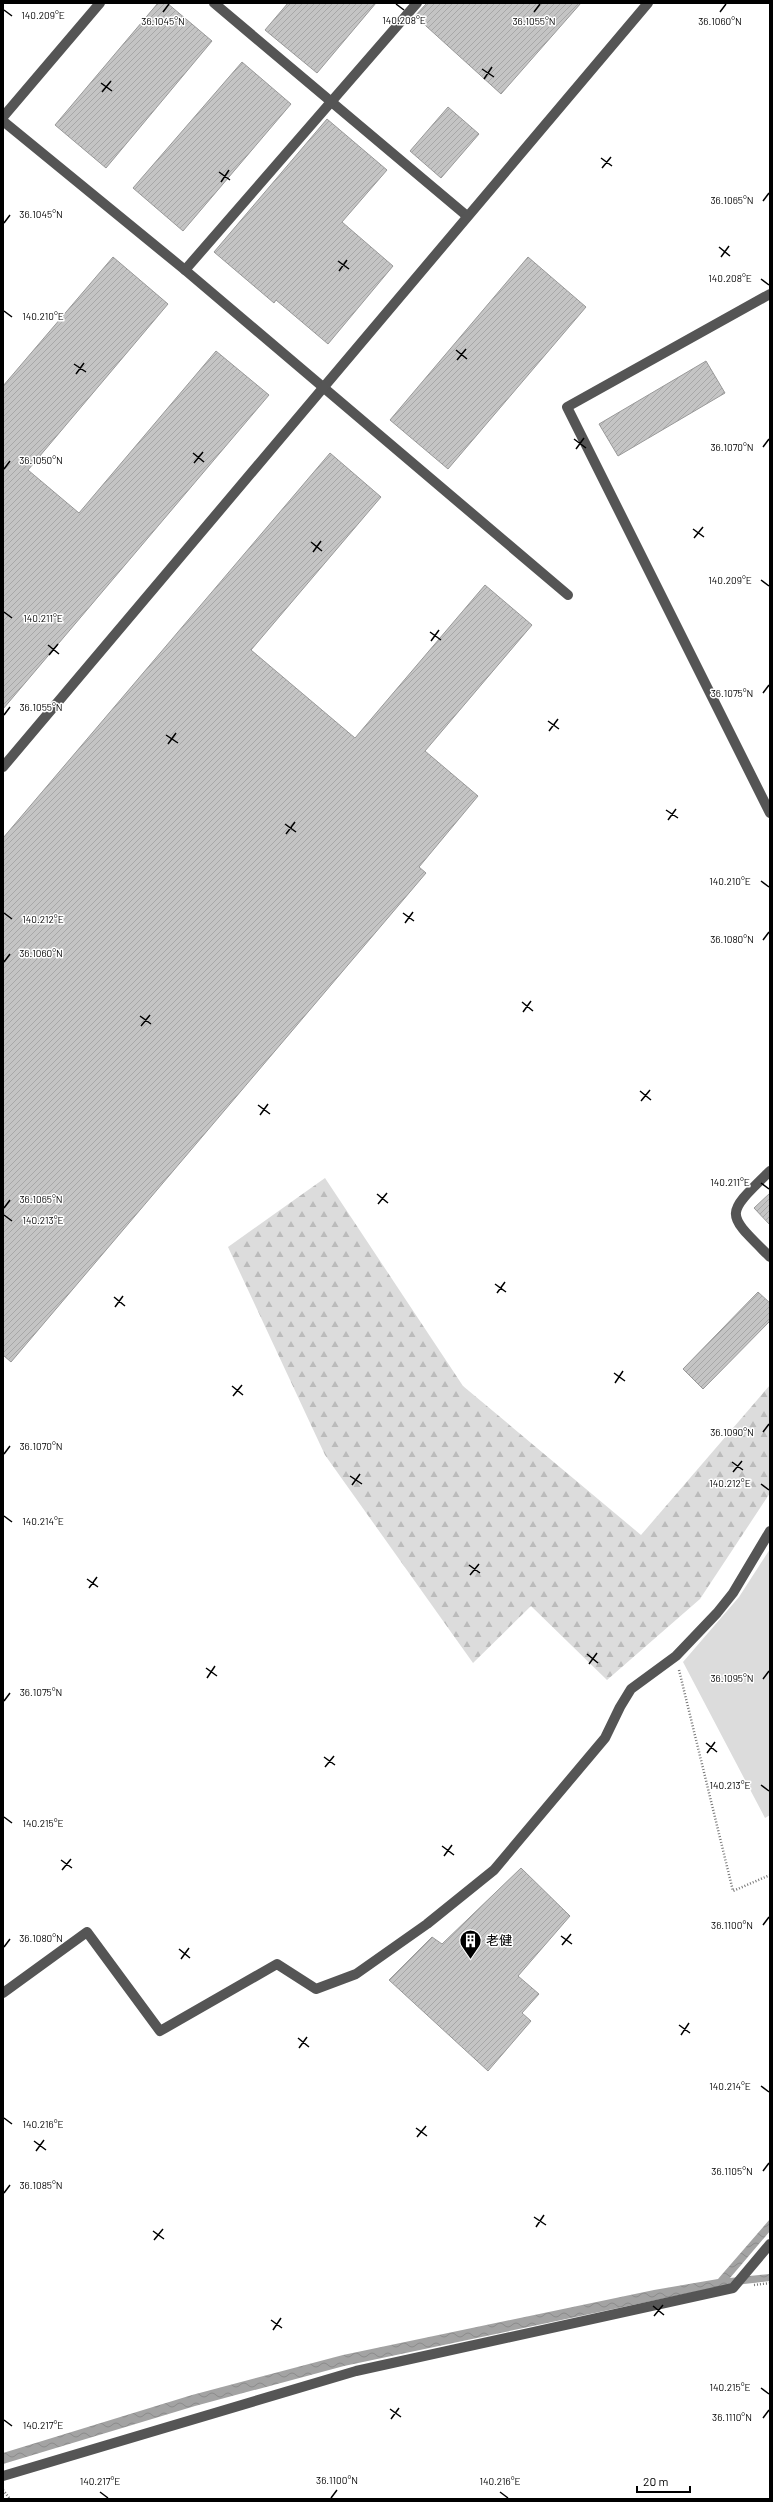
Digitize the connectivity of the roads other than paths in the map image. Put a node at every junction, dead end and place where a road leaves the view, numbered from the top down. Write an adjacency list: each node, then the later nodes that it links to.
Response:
1 (100, 3): 6 (street)
2 (214, 3): 5 (street)
3 (417, 3): 5 (street)
4 (648, 3): 8 (street)
5 (331, 102): 8 (street); 9 (street)
6 (3, 117)
7 (3, 121): 9 (street)
8 (467, 216): 11 (street)
9 (185, 270): 11 (street)
10 (770, 294): 14 (street)
11 (325, 388): 12 (street); 13 (street)
12 (568, 595)
13 (3, 767)
14 (770, 813)
15 (770, 1171): 16 (street)
16 (770, 1258)
17 (770, 1531): 18 (street)
18 (3, 1993)
19 (770, 2244): 20 (street)
20 (3, 2476)

